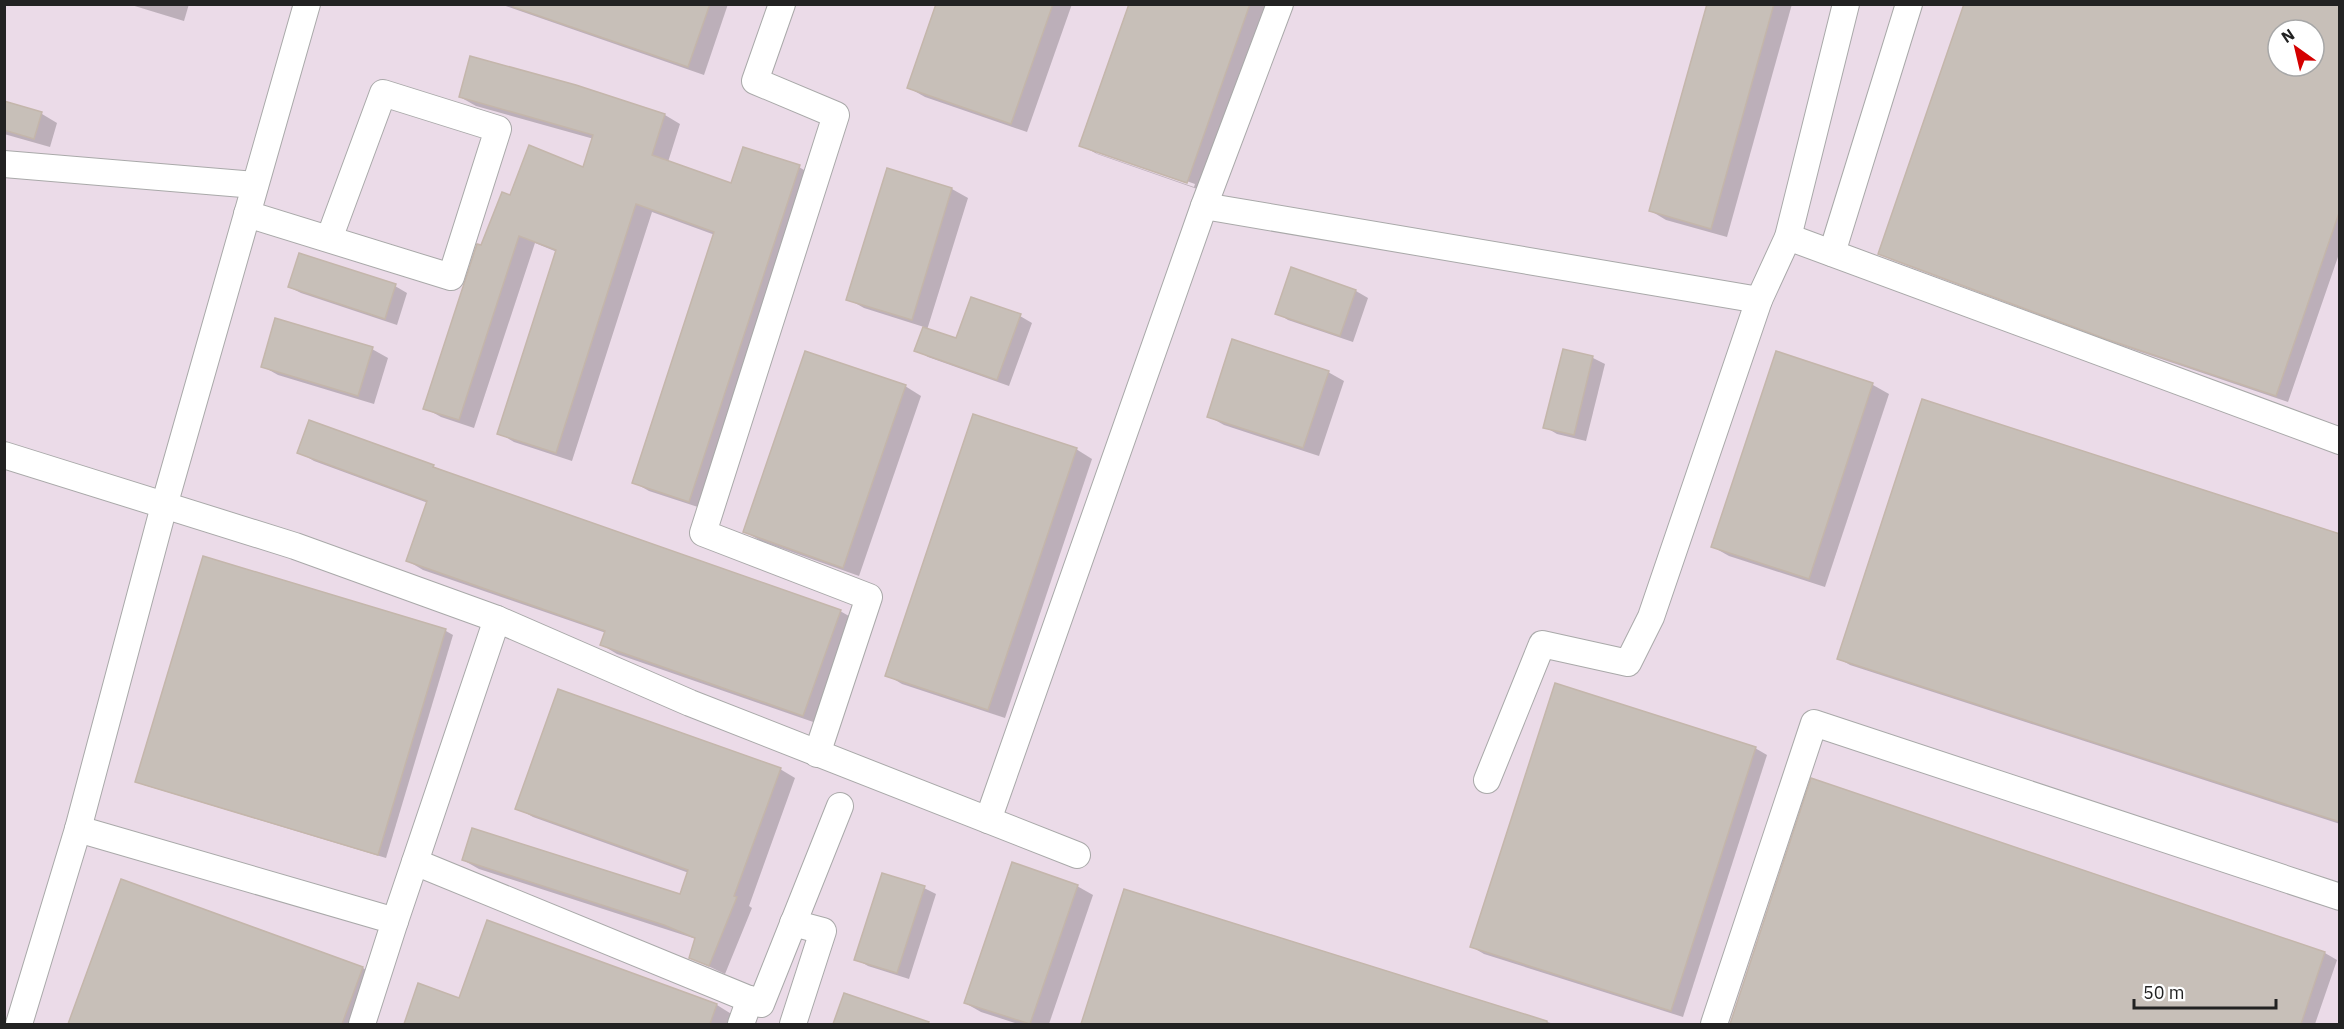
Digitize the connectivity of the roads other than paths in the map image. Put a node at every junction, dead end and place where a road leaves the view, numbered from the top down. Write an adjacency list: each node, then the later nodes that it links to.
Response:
1 (306, 4): 7 (lane)
2 (782, 4): 18 (lane)
3 (1280, 4): 8 (lane)
4 (1846, 4): 10 (lane)
5 (1910, 4): 12 (lane)
6 (4, 164): 7 (lane)
7 (255, 185): 9 (lane)
8 (1204, 206): 13 (lane); 21 (lane)
9 (247, 214): 11 (lane); 16 (lane)
10 (1788, 237): 12 (lane); 13 (lane)
11 (329, 240): 11 (lane)
12 (1832, 253): 14 (lane)
13 (1759, 300): 19 (lane)
14 (2340, 441)
15 (4, 455): 16 (lane)
16 (164, 506): 17 (lane); 22 (lane)
17 (497, 619): 18 (lane); 24 (lane)
18 (818, 754): 21 (lane)
19 (1487, 780)
20 (840, 806): 27 (lane)
21 (988, 820): 23 (lane)
22 (78, 829): 26 (lane); 29 (lane)
23 (1077, 855)
24 (415, 862): 26 (lane); 28 (lane)
25 (2340, 897): 33 (lane)
26 (395, 921): 30 (lane)
27 (793, 923): 28 (lane); 32 (lane)
28 (750, 999): 31 (lane)
29 (19, 1024)
30 (362, 1024)
31 (741, 1024)
32 (793, 1024)
33 (1714, 1024)

